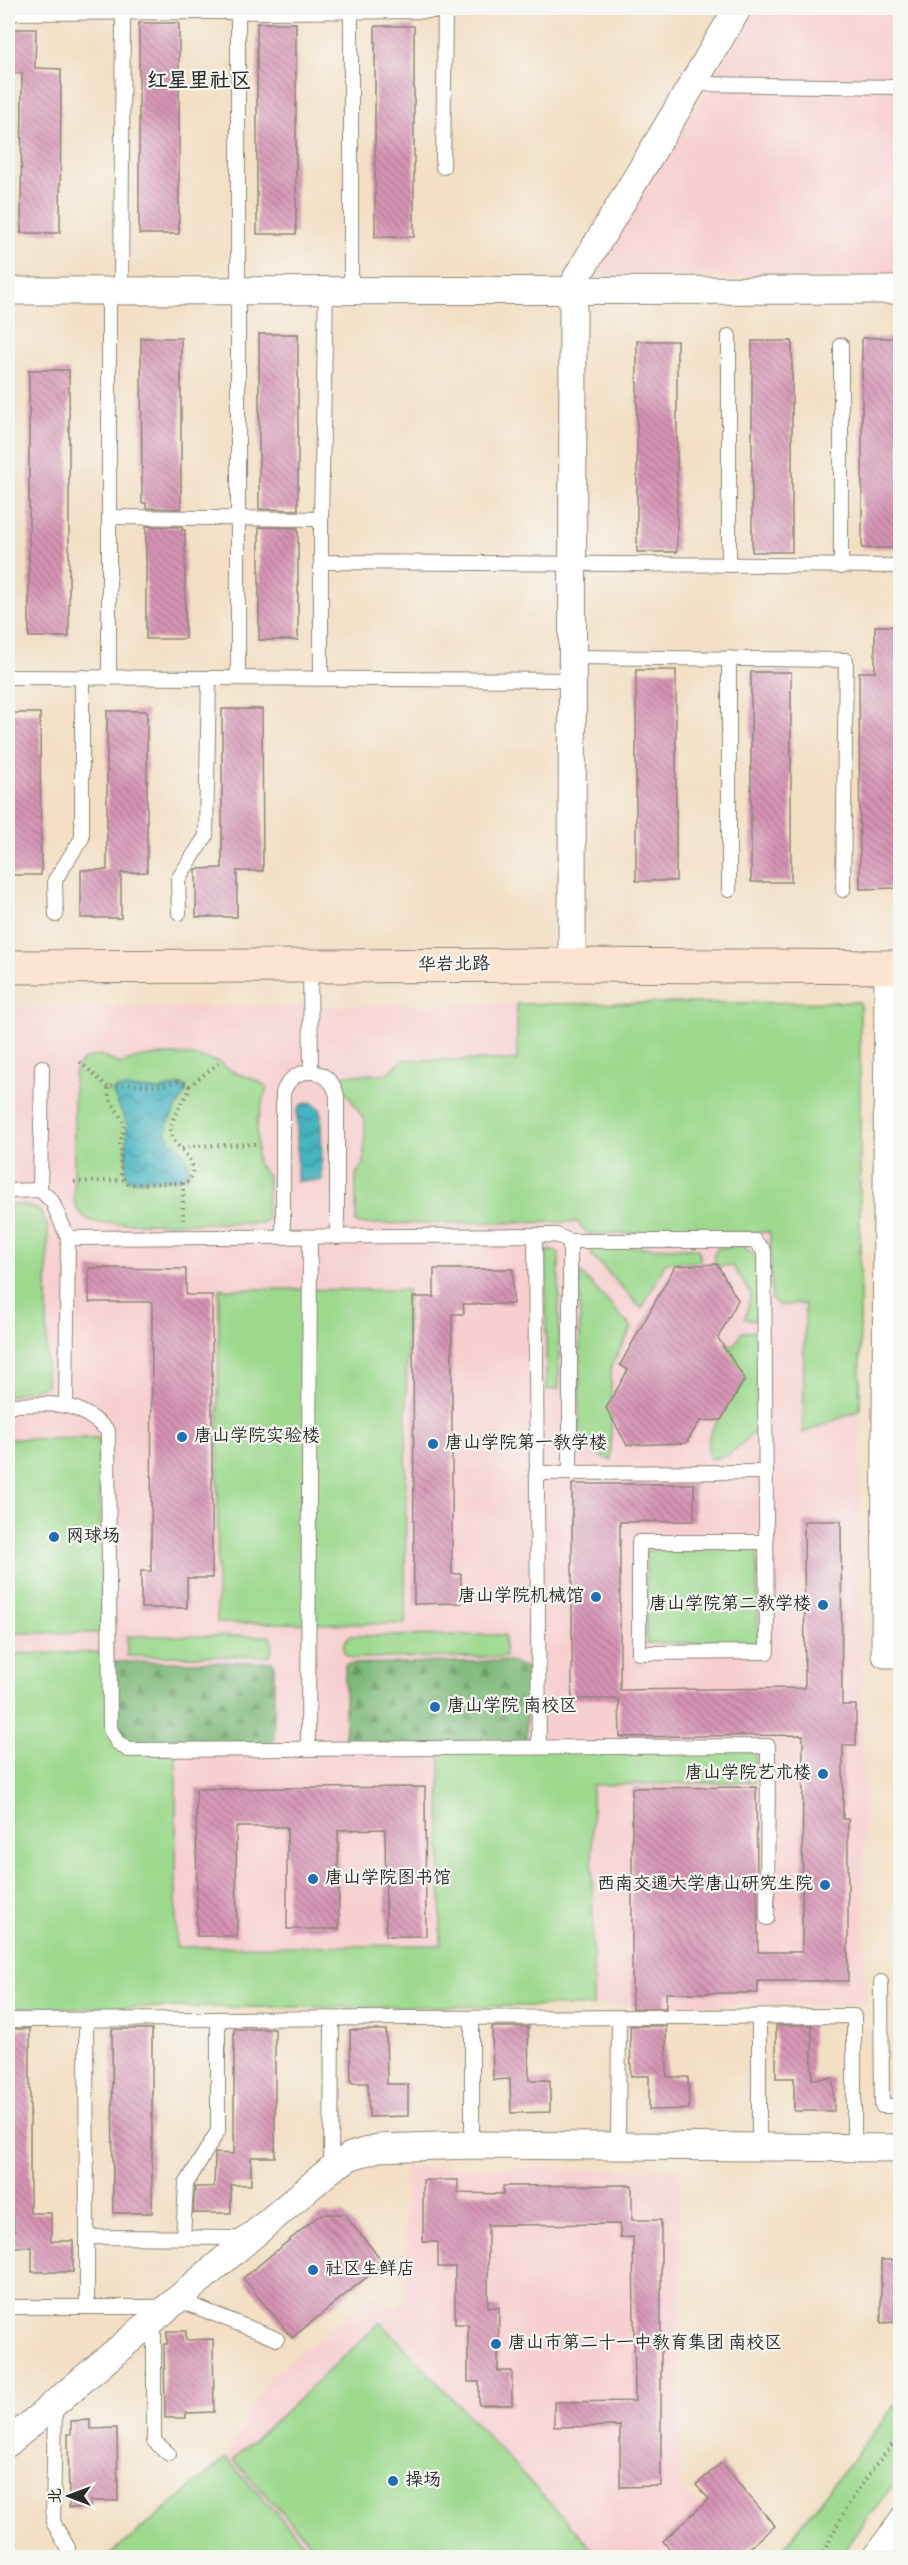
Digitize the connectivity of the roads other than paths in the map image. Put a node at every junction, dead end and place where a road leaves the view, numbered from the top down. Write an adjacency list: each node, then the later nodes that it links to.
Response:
1 (738, 8): 8 (street)
2 (445, 9): 6 (lane); 10 (lane)
3 (70, 10): 4 (lane); 7 (lane)
4 (123, 12): 5 (lane); 14 (lane)
5 (238, 12): 6 (lane); 15 (lane)
6 (351, 12): 16 (lane)
7 (8, 13)
8 (695, 84): 9 (lane); 11 (street)
9 (900, 87)
10 (443, 167)
11 (573, 290): 12 (street); 16 (street); 23 (street)
12 (900, 290)
13 (8, 291): 14 (street)
14 (115, 291): 15 (street); 19 (lane)
15 (239, 291): 16 (street); 20 (lane)
16 (339, 291): 21 (lane)
17 (729, 336): 24 (lane)
18 (841, 345): 26 (lane)
19 (109, 517): 20 (lane); 31 (lane)
20 (238, 519): 21 (lane); 33 (lane)
21 (321, 519): 22 (lane)
22 (321, 562): 23 (lane); 34 (lane)
23 (575, 562): 24 (lane); 28 (street)
24 (729, 565): 26 (lane)
25 (900, 566): 26 (lane)
26 (841, 567)
27 (729, 658): 28 (lane); 35 (lane); 36 (lane)
28 (573, 668): 34 (lane); 39 (street)
29 (8, 677): 30 (lane)
30 (82, 677): 31 (lane); 38 (lane)
31 (109, 678): 32 (lane)
32 (209, 678): 33 (lane); 37 (lane)
33 (238, 678): 34 (lane)
34 (321, 678)
35 (729, 890)
36 (843, 890)
37 (179, 913)
38 (56, 915)
39 (572, 965): 41 (street, 华岩北路); 42 (street, 华岩北路)
40 (8, 967): 41 (street, 华岩北路)
41 (310, 967): 44 (lane)
42 (894, 967): 53 (street)
43 (42, 1067): 45 (lane)
44 (311, 1072): 48 (lane); 50 (lane)
45 (40, 1190): 46 (lane); 51 (lane)
46 (8, 1191)
47 (534, 1236): 50 (lane); 52 (lane); 57 (lane)
48 (283, 1237): 49 (lane); 51 (lane)
49 (310, 1237): 50 (lane); 62 (lane)
50 (337, 1237)
51 (68, 1238): 55 (lane)
52 (570, 1241): 56 (lane); 58 (lane)
53 (892, 1373): 60 (street)
54 (8, 1405): 55 (lane)
55 (66, 1405): 62 (lane)
56 (766, 1472): 58 (lane); 59 (lane)
57 (536, 1473): 58 (lane); 61 (lane)
58 (570, 1473)
59 (766, 1542): 59 (lane)
60 (900, 1654)
61 (539, 1746): 62 (lane); 63 (lane)
62 (308, 1749)
63 (767, 1918)
64 (881, 1982): 72 (lane)
65 (759, 2016): 66 (lane); 76 (lane); 77 (lane)
66 (619, 2018): 67 (lane); 74 (lane)
67 (472, 2019): 70 (lane); 73 (lane)
68 (8, 2020): 69 (lane)
69 (86, 2020): 71 (lane); 79 (lane)
70 (332, 2020): 71 (lane); 78 (lane)
71 (218, 2021): 80 (lane)
72 (900, 2106)
73 (472, 2145): 74 (street); 78 (street)
74 (618, 2147): 76 (street)
75 (900, 2148): 77 (street)
76 (759, 2149): 77 (street)
77 (854, 2150)
78 (331, 2169): 81 (street)
79 (87, 2236): 80 (lane); 83 (lane)
80 (183, 2237): 81 (lane)
81 (250, 2238): 84 (street)
82 (8, 2307): 83 (lane)
83 (87, 2307): 84 (lane)
84 (168, 2309): 85 (lane); 86 (street); 88 (lane)
85 (277, 2339)
86 (55, 2403): 87 (street); 91 (lane)
87 (8, 2443)
88 (169, 2454)
89 (900, 2514): 92 (lane)
90 (900, 2534): 93 (lane)
91 (68, 2548)
92 (867, 2558)
93 (882, 2558)

